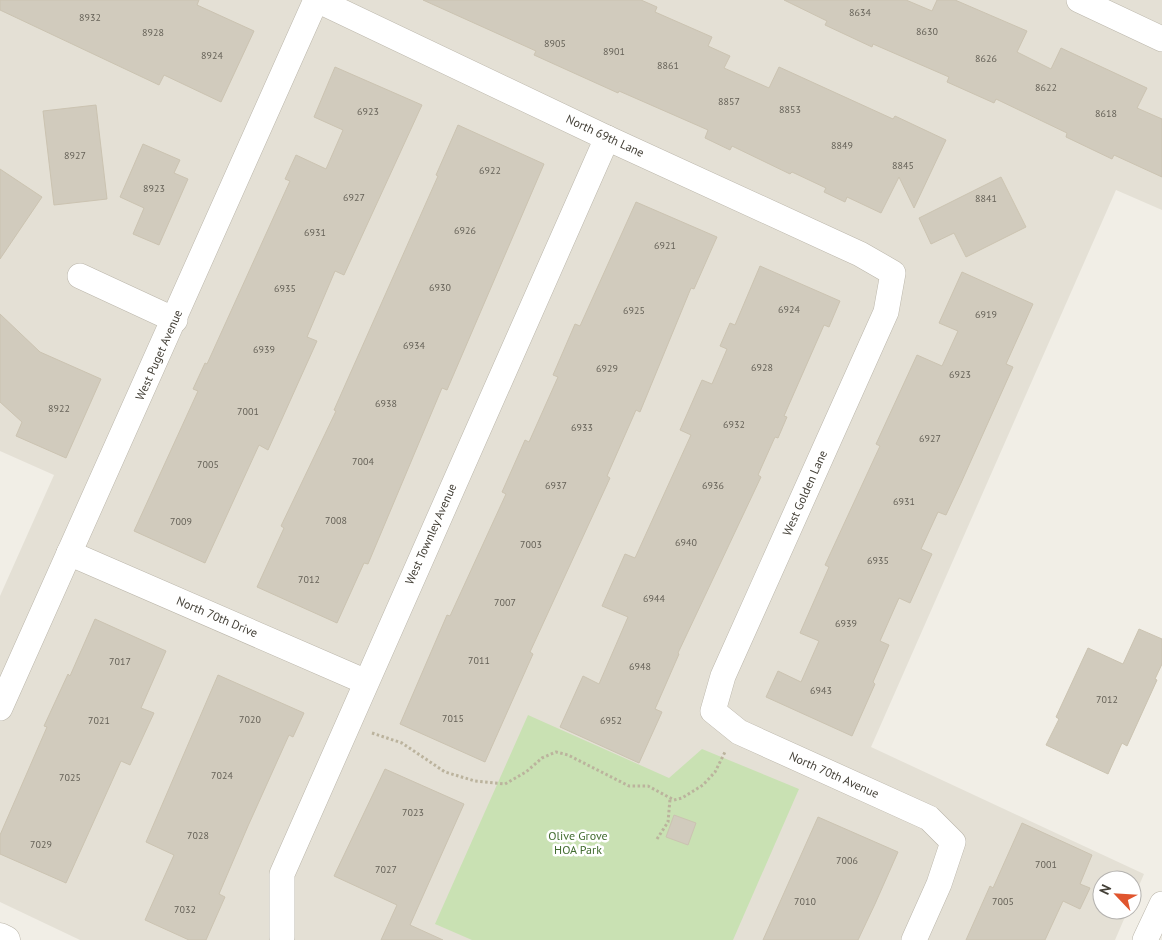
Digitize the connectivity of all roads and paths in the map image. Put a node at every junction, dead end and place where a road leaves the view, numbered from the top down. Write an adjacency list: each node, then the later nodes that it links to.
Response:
1 (317, 0): 4 (street, North 69th Lane); 7 (street, West Puget Avenue)
2 (1079, 0): 3 (street)
3 (1162, 39)
4 (607, 138): 5 (street, North 69th Lane); 9 (street, West Townley Avenue)
5 (893, 273): 11 (street, West Golden Lane)
6 (80, 276): 7 (street)
7 (175, 320): 8 (street, West Puget Avenue)
8 (69, 553): 9 (street, North 70th Drive); 10 (street, West Puget Avenue)
9 (366, 682): 12 (street, West Townley Avenue)
10 (0, 708)
11 (713, 711): 13 (street, North 70th Avenue)
12 (347, 725): 14 (path); 18 (street, West Townley Avenue)
13 (739, 732): 14 (path); 20 (street, North 70th Avenue)
14 (670, 799): 15 (path)
15 (657, 839)
16 (1162, 904): 21 (street)
17 (0, 937): 19 (street)
18 (282, 937)
19 (6, 940)
20 (914, 940)
21 (1145, 940)

